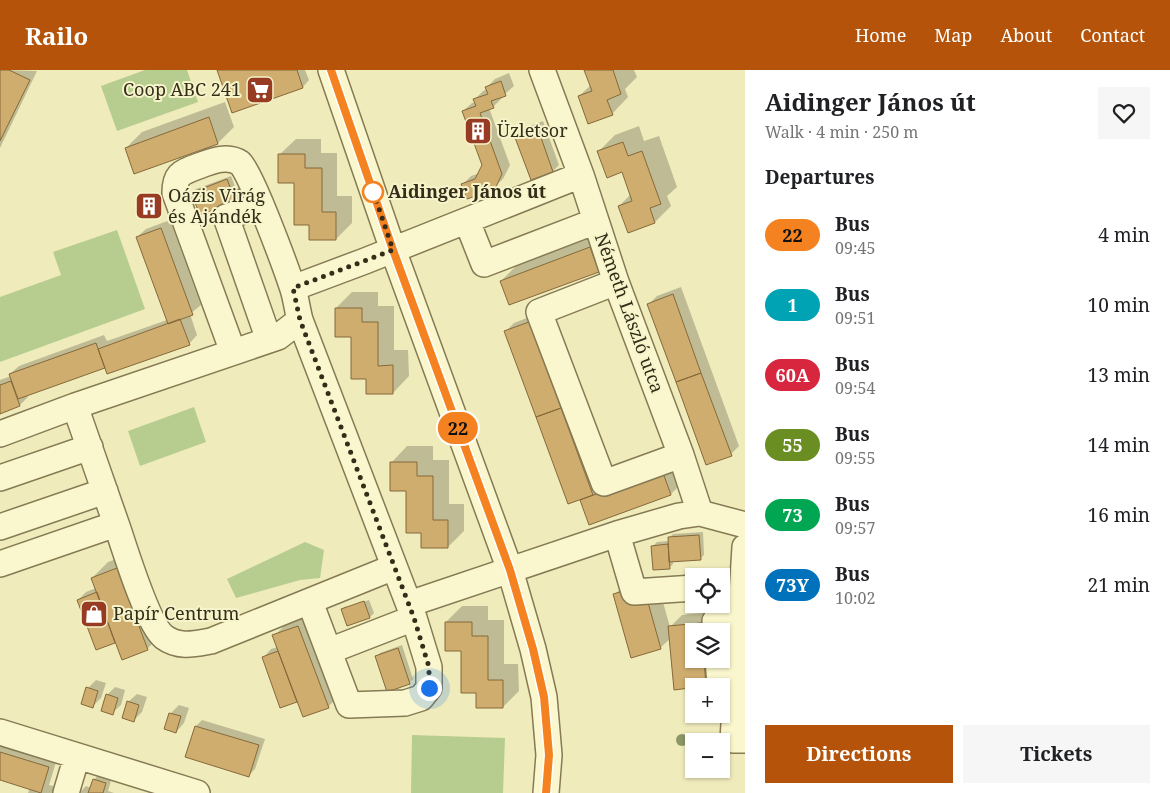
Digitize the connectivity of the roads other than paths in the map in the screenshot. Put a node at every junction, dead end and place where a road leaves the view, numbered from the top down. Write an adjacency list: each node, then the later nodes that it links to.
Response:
1 (331, 70): 7 (street)
2 (542, 70): 3 (street, Németh László utca)
3 (581, 175): 5 (street); 6 (street, Németh László utca)
4 (261, 206): 9 (street); 11 (street); 12 (street)
5 (467, 221): 6 (street); 7 (street)
6 (596, 221): 8 (street, Németh László utca)
7 (393, 250): 9 (street); 27 (street)
8 (616, 282): 16 (street, Németh László utca); 16 (street)
9 (293, 288): 10 (street)
10 (300, 320): 11 (street); 26 (street)
11 (269, 340): 12 (street)
12 (232, 352): 13 (street)
13 (75, 406): 14 (street); 15 (street)
14 (0, 434)
15 (90, 447): 17 (street); 18 (street)
16 (681, 455): 19 (street, Németh László utca)
17 (0, 478)
18 (105, 491): 20 (street); 22 (street)
19 (700, 512): 21 (street); 23 (street)
20 (116, 524): 25 (street); 30 (street)
21 (745, 525)
22 (0, 526)
23 (617, 534): 27 (street); 29 (street)
24 (745, 547): 28 (street)
25 (0, 564)
26 (394, 566): 30 (street); 31 (street)
27 (510, 570): 31 (street); 43 (street)
28 (732, 586): 32 (street)
29 (685, 589)
30 (310, 602): 34 (street)
31 (411, 611): 34 (street); 34 (street)
32 (740, 620): 33 (street); 36 (street)
33 (715, 623)
34 (329, 651)
35 (725, 668): 36 (street)
36 (734, 681): 38 (street)
37 (0, 732): 39 (street)
38 (745, 740)
39 (77, 756): 40 (street); 41 (street)
40 (145, 785): 42 (street)
41 (66, 793)
42 (197, 793)
43 (546, 793)

